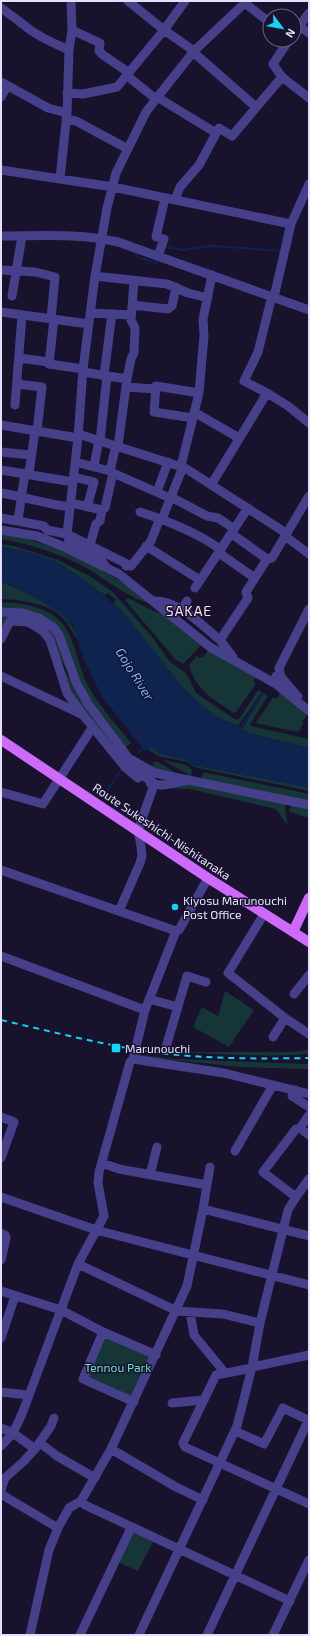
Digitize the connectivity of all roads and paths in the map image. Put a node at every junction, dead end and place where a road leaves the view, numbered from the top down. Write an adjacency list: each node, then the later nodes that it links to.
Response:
1 (71, 1): 9 (street)
2 (128, 1): 10 (street)
3 (185, 1): 10 (street)
4 (246, 2): 7 (street); 13 (street)
5 (1, 8): 12 (street)
6 (309, 13): 8 (street)
7 (262, 16)
8 (302, 22)
9 (72, 30): 12 (street); 14 (street)
10 (164, 30): 13 (street); 14 (street)
11 (284, 48): 15 (street)
12 (69, 50): 17 (street)
13 (194, 52): 19 (street); 21 (street)
14 (127, 73): 17 (street); 19 (street)
15 (282, 77): 20 (street); 21 (street)
16 (4, 84): 18 (street); 22 (street)
17 (67, 93): 22 (street)
18 (1, 98)
19 (156, 98): 23 (street); 24 (street)
20 (309, 98)
21 (256, 107): 23 (street)
22 (66, 116): 24 (street); 26 (street)
23 (216, 133): 30 (street)
24 (128, 149): 28 (street)
25 (1, 170): 26 (street)
26 (60, 178): 28 (street)
27 (309, 184): 31 (street)
28 (113, 187): 29 (street); 34 (street)
29 (165, 198): 30 (street); 35 (street)
30 (175, 200): 31 (street)
31 (291, 224): 43 (street)
32 (1, 236): 33 (street)
33 (22, 236): 34 (street); 37 (street)
34 (101, 238): 35 (street); 39 (street)
35 (158, 256): 38 (street)
36 (1, 270): 37 (street)
37 (16, 273): 42 (street); 52 (street)
38 (212, 275): 43 (street); 44 (street)
39 (95, 276): 40 (street); 48 (street)
40 (134, 281): 41 (street); 45 (street)
41 (176, 287): 44 (street); 45 (street)
42 (12, 296)
43 (273, 297): 46 (street); 62 (street)
44 (208, 298): 61 (street)
45 (132, 305): 51 (street)
46 (309, 310)
47 (1, 312): 49 (street)
48 (90, 313): 50 (street); 53 (street)
49 (22, 314): 52 (street); 54 (street)
50 (112, 314): 51 (street); 57 (street)
51 (131, 315): 58 (street)
52 (52, 319): 53 (street); 55 (street)
53 (89, 324): 56 (street)
54 (19, 358): 55 (street); 59 (street)
55 (49, 362): 56 (street)
56 (83, 370): 57 (street); 68 (street)
57 (106, 375): 58 (street); 70 (street)
58 (127, 383): 60 (street); 71 (street)
59 (17, 384): 63 (street); 67 (street)
60 (155, 389): 61 (street); 64 (street)
61 (199, 393): 64 (street)
62 (267, 393): 65 (street); 69 (street)
63 (15, 405)
64 (194, 415): 69 (street); 77 (street)
65 (309, 423)
66 (1, 426): 67 (street)
67 (36, 431): 68 (street); 73 (street)
68 (78, 436): 70 (street); 74 (street)
69 (239, 438): 82 (street)
70 (99, 440): 71 (street); 76 (street)
71 (117, 446): 75 (street); 79 (street)
72 (1, 452): 73 (street)
73 (31, 455): 80 (street)
74 (75, 462): 76 (street); 81 (street)
75 (168, 462): 77 (street); 83 (street)
76 (94, 466): 79 (street)
77 (182, 467): 82 (street); 87 (street)
78 (1, 470): 80 (street)
79 (111, 472): 83 (street); 91 (street)
80 (27, 473): 81 (street); 85 (street)
81 (73, 479): 88 (street); 89 (street)
82 (211, 485): 90 (street)
83 (157, 492): 87 (street)
84 (1, 493): 85 (street)
85 (21, 496): 88 (street); 95 (street)
86 (309, 496): 99 (street)
87 (171, 498): 94 (street); 97 (street)
88 (70, 505): 89 (street); 98 (street)
89 (87, 507): 91 (street)
90 (248, 508): 97 (street); 99 (street)
91 (102, 510): 100 (street)
92 (140, 512): 94 (street)
93 (1, 518): 95 (street)
94 (161, 519): 101 (street); 102 (street)
95 (18, 520): 98 (street)
96 (6, 530): 98 (street); 106 (street)
97 (233, 531): 102 (street); 104 (street)
98 (67, 534): 100 (street); 106 (street)
99 (286, 534): 103 (street); 104 (street)
100 (90, 545): 105 (street)
101 (146, 546): 105 (street); 108 (street)
102 (220, 551): 107 (street); 108 (street)
103 (309, 554)
104 (267, 559): 107 (street)
105 (131, 566): 106 (street)
106 (111, 570): 110 (street)
107 (255, 578): 117 (street)
108 (200, 580): 109 (street)
109 (195, 588)
110 (154, 601): 113 (street); 118 (street)
111 (187, 601): 113 (street)
112 (309, 609): 123 (street)
113 (182, 610): 115 (street)
114 (1, 612): 124 (street)
115 (191, 616): 117 (street); 118 (street)
116 (1, 639): 119 (street)
117 (220, 640): 120 (street)
118 (210, 646): 120 (street)
119 (55, 654): 124 (street); 126 (street)
120 (237, 662): 121 (street)
121 (253, 670): 123 (street); 125 (street)
122 (1, 676): 126 (street)
123 (281, 677): 125 (street)
124 (76, 682): 129 (street)
125 (309, 710)
126 (83, 716): 127 (street)
127 (92, 728): 130 (street); 132 (street)
128 (1, 740): 130 (main road, Route Sukeshichi-Nishitanaka)
129 (130, 760): 131 (street); 132 (street)
130 (60, 778): 133 (street); 135 (main road, Route Sukeshichi-Nishitanaka)
131 (189, 780): 132 (street); 134 (street)
132 (154, 785): 135 (street)
133 (1, 792)
134 (309, 805)
135 (138, 830): 137 (main road, Route Sukeshichi-Nishitanaka); 139 (street)
136 (1, 870): 139 (street)
137 (208, 878): 140 (main road, Route Sukeshichi-Nishitanaka); 141 (street)
138 (309, 898): 142 (main road)
139 (119, 912): 141 (street)
140 (264, 914): 142 (main road, Route Sukeshichi-Nishitanaka); 151 (street)
141 (176, 931): 148 (street)
142 (293, 932): 143 (main road, Route Sukeshichi-Nishitanaka)
143 (309, 942)
144 (1, 956): 150 (street)
145 (309, 975): 147 (street)
146 (206, 982): 149 (street)
147 (294, 994)
148 (149, 998): 149 (street); 150 (street)
149 (178, 1007): 154 (street)
150 (145, 1010): 155 (street)
151 (286, 1018): 152 (street); 153 (street)
152 (309, 1034)
153 (273, 1037)
154 (166, 1047)
155 (133, 1058): 156 (street); 167 (street)
156 (273, 1085): 157 (street); 165 (street)
157 (296, 1090): 158 (street); 159 (street)
158 (309, 1094)
159 (309, 1108)
160 (309, 1115): 162 (street)
161 (1, 1117): 166 (street)
162 (300, 1128): 163 (street); 172 (street)
163 (309, 1135)
164 (157, 1147): 169 (street)
165 (235, 1151)
166 (1, 1158)
167 (102, 1163): 169 (street); 176 (street)
168 (210, 1167): 171 (street)
169 (150, 1175): 171 (street)
170 (309, 1179): 172 (street)
171 (207, 1185): 174 (street)
172 (296, 1197): 175 (street)
173 (1, 1198): 176 (street)
174 (203, 1209): 175 (street); 179 (street)
175 (284, 1229): 178 (street); 182 (street)
176 (96, 1230): 179 (street); 181 (street)
177 (1, 1233): 180 (street)
178 (309, 1236)
179 (194, 1256): 182 (street); 187 (street)
180 (1, 1260)
181 (78, 1264): 186 (street); 187 (street)
182 (272, 1275): 183 (street); 189 (street)
183 (309, 1285)
184 (1, 1291): 185 (street)
185 (15, 1296): 186 (street); 191 (street)
186 (60, 1310): 190 (street); 197 (street)
187 (177, 1311): 188 (street); 192 (street)
188 (190, 1312): 189 (street); 195 (street)
189 (260, 1323): 194 (street)
190 (103, 1332): 192 (street); 199 (street)
191 (1, 1338)
192 (156, 1355): 199 (street)
193 (309, 1355): 194 (street)
194 (252, 1368): 195 (street); 204 (street)
195 (225, 1373): 198 (street)
196 (1, 1392): 197 (street)
197 (28, 1395): 205 (street)
198 (203, 1400): 200 (street); 209 (street)
199 (134, 1402): 208 (street)
200 (172, 1403)
201 (54, 1418): 207 (street)
202 (309, 1420): 204 (street); 212 (street)
203 (1, 1428): 205 (street)
204 (235, 1431): 209 (street)
205 (13, 1433): 206 (street); 207 (street)
206 (1, 1446)
207 (38, 1446): 210 (street); 211 (street)
208 (111, 1449): 211 (street); 215 (street)
209 (221, 1463): 212 (street); 215 (street)
210 (3, 1476): 213 (street)
211 (95, 1478): 216 (street)
212 (276, 1489): 217 (street); 222 (street)
213 (1, 1490)
214 (1, 1494): 218 (street)
215 (203, 1500): 220 (street)
216 (81, 1501): 218 (street); 219 (street)
217 (309, 1504)
218 (58, 1528): 224 (street)
219 (131, 1528): 220 (street); 225 (street)
220 (179, 1550): 222 (street); 226 (street)
221 (309, 1560): 223 (street)
222 (235, 1575): 223 (street); 227 (street)
223 (290, 1601): 228 (street)
224 (30, 1635)
225 (80, 1635)
226 (139, 1635)
227 (207, 1635)
228 (274, 1635)

